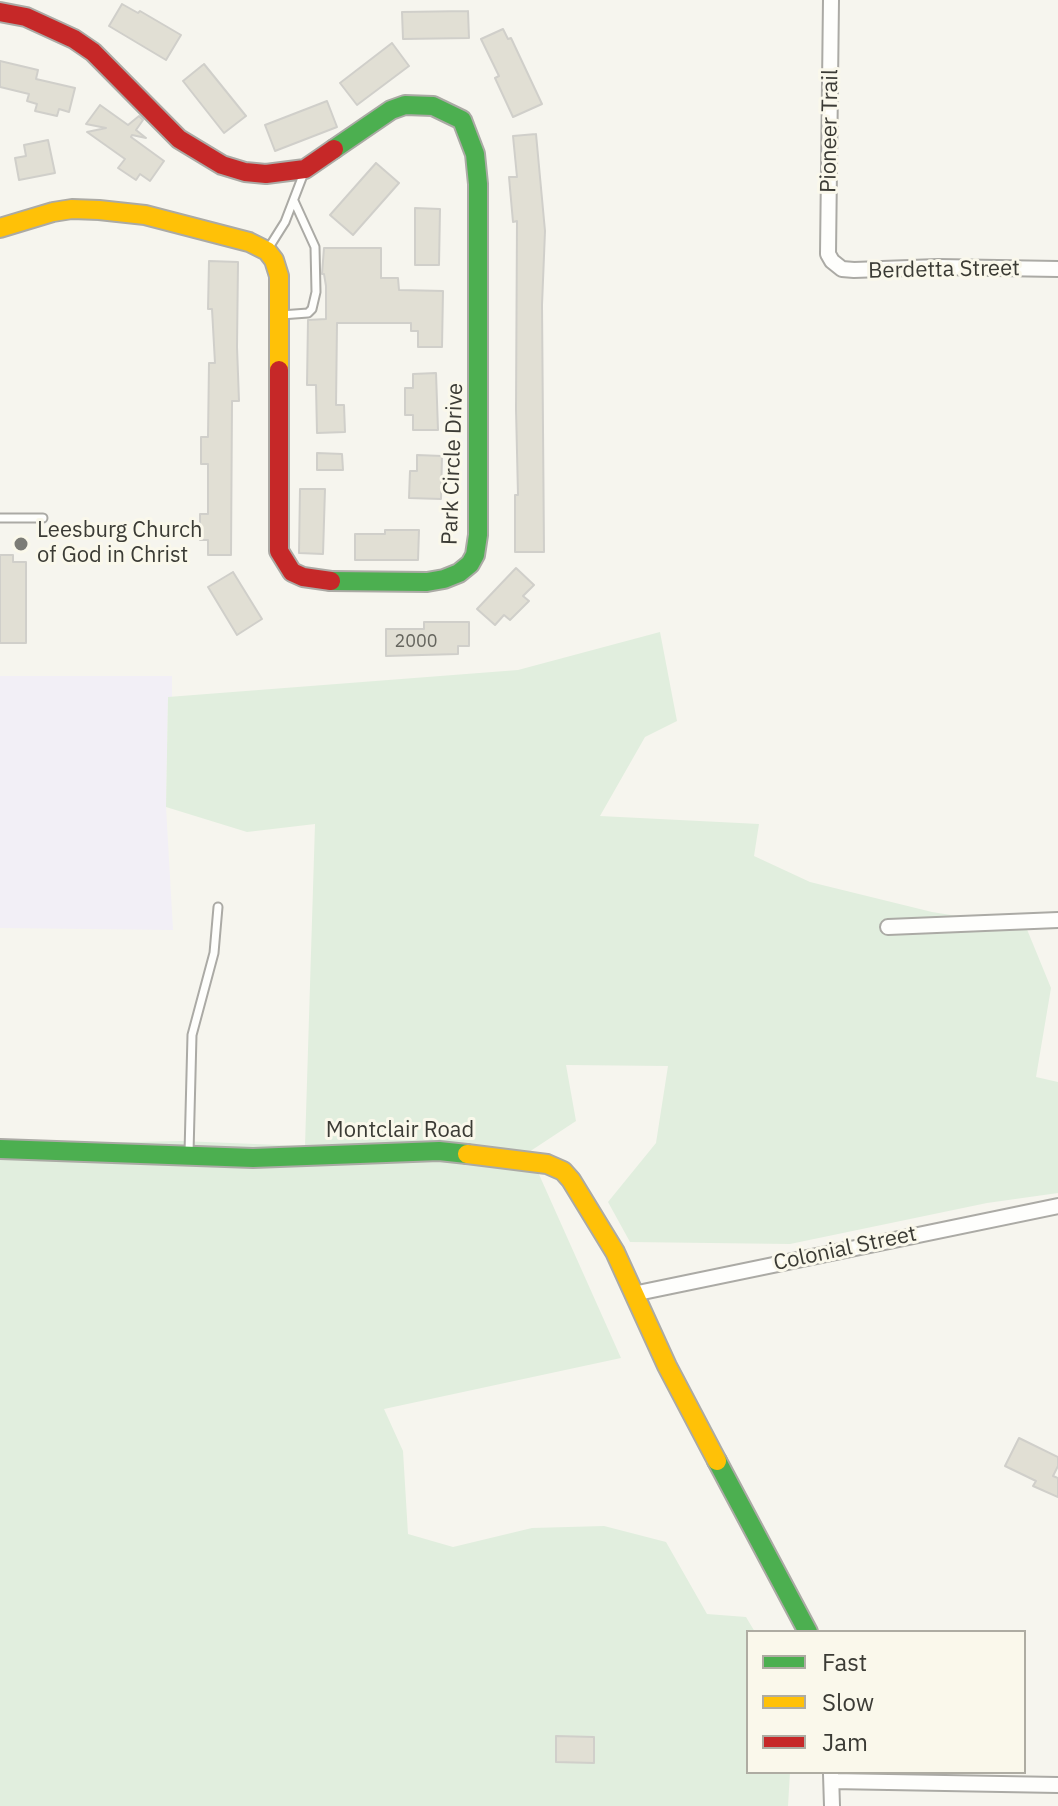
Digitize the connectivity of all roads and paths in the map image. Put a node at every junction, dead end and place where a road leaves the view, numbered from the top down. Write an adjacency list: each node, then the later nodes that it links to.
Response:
1 (831, 0): 7 (street, Pioneer Trail)
2 (0, 12): 3 (street, Park Circle Drive)
3 (305, 169): 4 (lane); 9 (street, Park Circle Drive)
4 (294, 201): 6 (lane); 9 (lane)
5 (0, 228): 6 (street)
6 (267, 251): 9 (street, Park Circle Drive)
7 (832, 261): 8 (street, Berdetta Street)
8 (1058, 269)
9 (279, 315)
10 (0, 518): 11 (lane)
11 (43, 518)
12 (218, 907): 16 (lane)
13 (1058, 920): 14 (street)
14 (888, 927)
15 (0, 1149): 16 (street, Montclair Road)
16 (189, 1155): 18 (street, Montclair Road)
17 (1058, 1206): 18 (street, Colonial Street)
18 (633, 1294): 19 (street, Montclair Road)
19 (807, 1630)
20 (832, 1776): 21 (street); 22 (street)
21 (1058, 1785)
22 (832, 1806)

